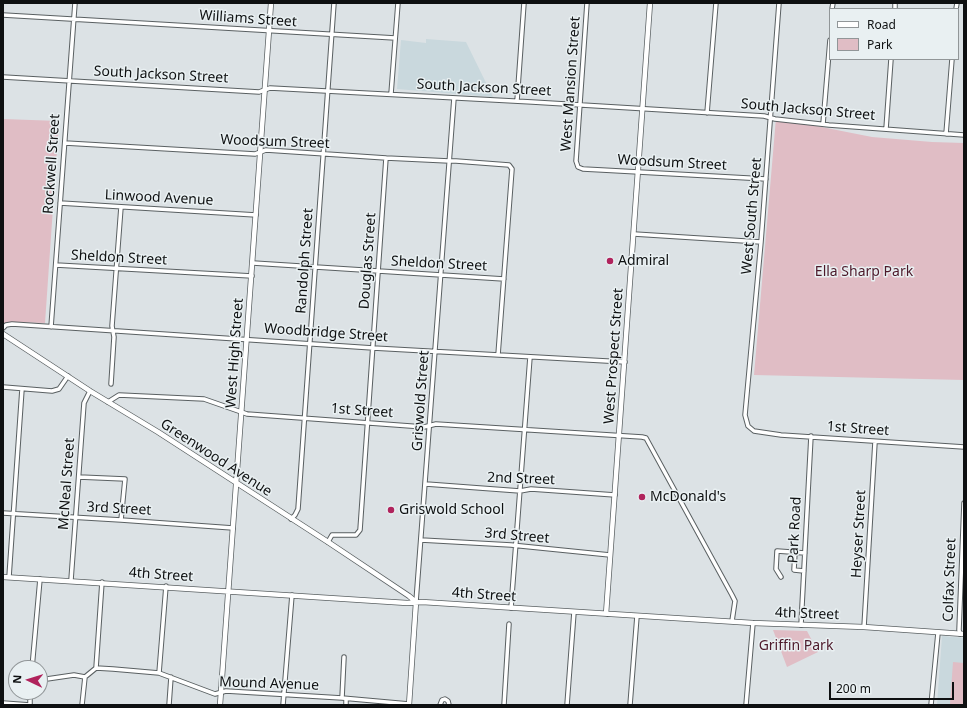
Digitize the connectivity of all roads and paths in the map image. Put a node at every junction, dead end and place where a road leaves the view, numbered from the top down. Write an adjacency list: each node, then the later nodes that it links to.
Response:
1 (75, 3): 11 (street, Rockwell Street)
2 (272, 3): 12 (street, West High Street)
3 (334, 3): 13 (street, Randolph Street)
4 (398, 3): 14 (street)
5 (524, 3): 24 (street)
6 (587, 3): 25 (street, West Mansion Street)
7 (650, 3): 26 (street, West Prospect Street)
8 (716, 3): 27 (street)
9 (779, 3): 28 (street, West South Street)
10 (3, 15): 11 (street, Williams Street)
11 (74, 20): 12 (street, Williams Street); 19 (street, Rockwell Street)
12 (269, 31): 13 (street, Williams Street); 20 (street, West High Street)
13 (332, 35): 14 (street, Williams Street); 21 (street, Randolph Street)
14 (395, 38): 22 (street)
15 (829, 52): 29 (street)
16 (891, 60): 30 (street)
17 (952, 60): 31 (street)
18 (3, 77): 19 (street, South Jackson Street)
19 (69, 81): 20 (street, South Jackson Street); 33 (street, Rockwell Street)
20 (265, 90): 21 (street, South Jackson Street); 34 (street, West High Street)
21 (328, 91): 22 (street, South Jackson Street); 35 (street, Randolph Street)
22 (391, 94): 23 (street, South Jackson Street)
23 (454, 98): 24 (street, South Jackson Street); 37 (street, Griswold Street)
24 (517, 101): 25 (street, South Jackson Street)
25 (580, 105): 26 (street, South Jackson Street); 38 (street, West Mansion Street)
26 (643, 109): 27 (street, South Jackson Street); 39 (street, West Prospect Street)
27 (707, 113): 28 (street, South Jackson Street)
28 (770, 118): 29 (street, South Jackson Street); 40 (street, West South Street)
29 (823, 124): 30 (street, South Jackson Street)
30 (886, 129): 31 (street, South Jackson Street)
31 (946, 134): 32 (street, South Jackson Street)
32 (964, 135)
33 (65, 143): 34 (street, Woodsum Street); 41 (street, Rockwell Street)
34 (261, 152): 35 (street, Woodsum Street); 43 (street, West High Street)
35 (323, 154): 36 (street, Woodsum Street); 48 (street, Randolph Street)
36 (386, 158): 37 (street, Woodsum Street); 50 (street, Douglas Street)
37 (449, 161): 51 (street, Griswold Street); 53 (street, Woodsum Street)
38 (578, 167): 39 (street, Woodsum Street)
39 (639, 171): 40 (street, Woodsum Street); 44 (street, West Prospect Street)
40 (766, 179): 45 (street, West South Street)
41 (60, 203): 42 (street, Linwood Avenue); 47 (street, Rockwell Street)
42 (121, 207): 43 (street, Linwood Avenue); 49 (street)
43 (256, 215): 46 (street, West High Street)
44 (634, 234): 45 (street); 64 (street, West Prospect Street)
45 (762, 242): 76 (street, West South Street)
46 (253, 263): 48 (street, Sheldon Street); 52 (street, West High Street)
47 (56, 265): 49 (street, Sheldon Street); 54 (street, Rockwell Street)
48 (315, 268): 50 (street, Sheldon Street); 59 (street, Randolph Street)
49 (116, 269): 52 (street, Sheldon Street); 56 (street)
50 (378, 272): 51 (street, Sheldon Street); 60 (street, Douglas Street)
51 (442, 275): 53 (street, Sheldon Street); 61 (street, Griswold Street)
52 (252, 276): 58 (street, West High Street)
53 (504, 279): 62 (street)
54 (51, 327): 55 (street, Woodbridge Street); 56 (street, Woodbridge Street)
55 (3, 328)
56 (113, 331): 58 (street, Woodbridge Street); 66 (street)
57 (3, 334): 65 (street, Greenwood Avenue)
58 (247, 339): 59 (street, Woodbridge Street); 71 (street, West High Street)
59 (310, 344): 60 (street, Woodbridge Street); 72 (street, Randolph Street)
60 (373, 348): 61 (street, Woodbridge Street); 73 (street, Douglas Street)
61 (436, 352): 62 (street, Woodbridge Street); 74 (street, Griswold Street)
62 (498, 355): 63 (street, Woodbridge Street)
63 (530, 357): 64 (street, Woodbridge Street); 75 (street)
64 (625, 362): 77 (street, West Prospect Street)
65 (68, 376): 68 (street); 69 (street, Greenwood Avenue)
66 (111, 384)
67 (3, 387): 68 (street)
68 (22, 389): 88 (street)
69 (90, 391): 70 (street, Greenwood Avenue); 81 (street, McNeal Street)
70 (108, 402): 71 (street, 1st Street); 82 (street, Greenwood Avenue)
71 (241, 413): 72 (street, 1st Street); 82 (street, West High Street)
72 (304, 418): 73 (street, 1st Street); 90 (street, Randolph Street)
73 (367, 423): 74 (street, 1st Street); 94 (street, Douglas Street)
74 (430, 425): 75 (street, 1st Street); 83 (street, Griswold Street)
75 (525, 429): 77 (street, 1st Street); 84 (street)
76 (750, 429): 78 (street, 1st Street)
77 (619, 435): 85 (street, West Prospect Street); 114 (street, 1st Street)
78 (811, 436): 79 (street, 1st Street); 97 (street, Park Road)
79 (875, 442): 80 (street, 1st Street); 118 (street, Heyser Street)
80 (964, 447)
81 (79, 477): 89 (street, McNeal Street); 91 (street)
82 (236, 483): 90 (street, Greenwood Avenue); 92 (street, West High Street)
83 (426, 484): 84 (street, 2nd Street); 93 (street, Griswold Street)
84 (520, 491): 85 (street, 2nd Street); 95 (street)
85 (615, 495): 98 (street, West Prospect Street)
86 (964, 503): 120 (street, Colfax Street)
87 (3, 513): 88 (street, 3rd Street)
88 (13, 514): 89 (street, 3rd Street); 101 (street)
89 (75, 517): 91 (street, 3rd Street); 104 (street, McNeal Street)
90 (291, 519): 94 (street, Greenwood Avenue)
91 (121, 520): 92 (street, 3rd Street)
92 (233, 528): 107 (street, West High Street)
93 (421, 540): 95 (street, 3rd Street); 109 (street, Griswold Street)
94 (328, 542): 109 (street, Greenwood Avenue)
95 (516, 546): 98 (street, 3rd Street); 110 (street)
96 (795, 552): 97 (street); 99 (street); 102 (street)
97 (805, 553): 99 (street, Park Road)
98 (610, 555): 112 (street, West Prospect Street)
99 (804, 571): 117 (street, Park Road)
100 (3, 577): 101 (street, 4th Street)
101 (9, 577): 103 (street, 4th Street)
102 (781, 577)
103 (40, 579): 104 (street, 4th Street); 122 (street)
104 (71, 580): 105 (street, 4th Street)
105 (102, 582): 106 (street, 4th Street); 123 (street)
106 (166, 586): 107 (street, 4th Street); 124 (street)
107 (228, 590): 108 (street, 4th Street); 128 (street, West High Street)
108 (292, 595): 109 (street, 4th Street); 129 (street)
109 (416, 602): 110 (street, 4th Street); 132 (street, Griswold Street)
110 (511, 608): 111 (street, 4th Street)
111 (574, 612): 112 (street, 4th Street); 142 (street)
112 (606, 614): 113 (street, 4th Street)
113 (637, 616): 114 (street, 4th Street); 143 (street)
114 (732, 621): 115 (street, 4th Street)
115 (753, 623): 117 (street, 4th Street); 144 (street)
116 (509, 624): 141 (street)
117 (801, 625): 118 (street, 4th Street)
118 (864, 627): 119 (street, 4th Street)
119 (938, 633): 120 (street, 4th Street); 145 (street)
120 (962, 634)
121 (344, 657): 130 (street)
122 (33, 660)
123 (96, 668): 124 (street, Mound Avenue); 125 (street)
124 (159, 673): 126 (street, Mound Avenue)
125 (85, 677): 127 (street); 134 (street)
126 (171, 677): 128 (street, Mound Avenue); 135 (street)
127 (48, 679)
128 (220, 692): 129 (street, Mound Avenue); 136 (street, West High Street)
129 (283, 695): 130 (street, Mound Avenue); 137 (street)
130 (344, 698): 132 (street, Mound Avenue); 138 (street)
131 (3, 703): 133 (street)
132 (409, 704)
133 (30, 705)
134 (82, 705)
135 (169, 705)
136 (220, 705)
137 (283, 705)
138 (346, 705)
139 (440, 705): 140 (street)
140 (449, 705)
141 (504, 705)
142 (566, 705)
143 (630, 705)
144 (746, 705)
145 (932, 705)

